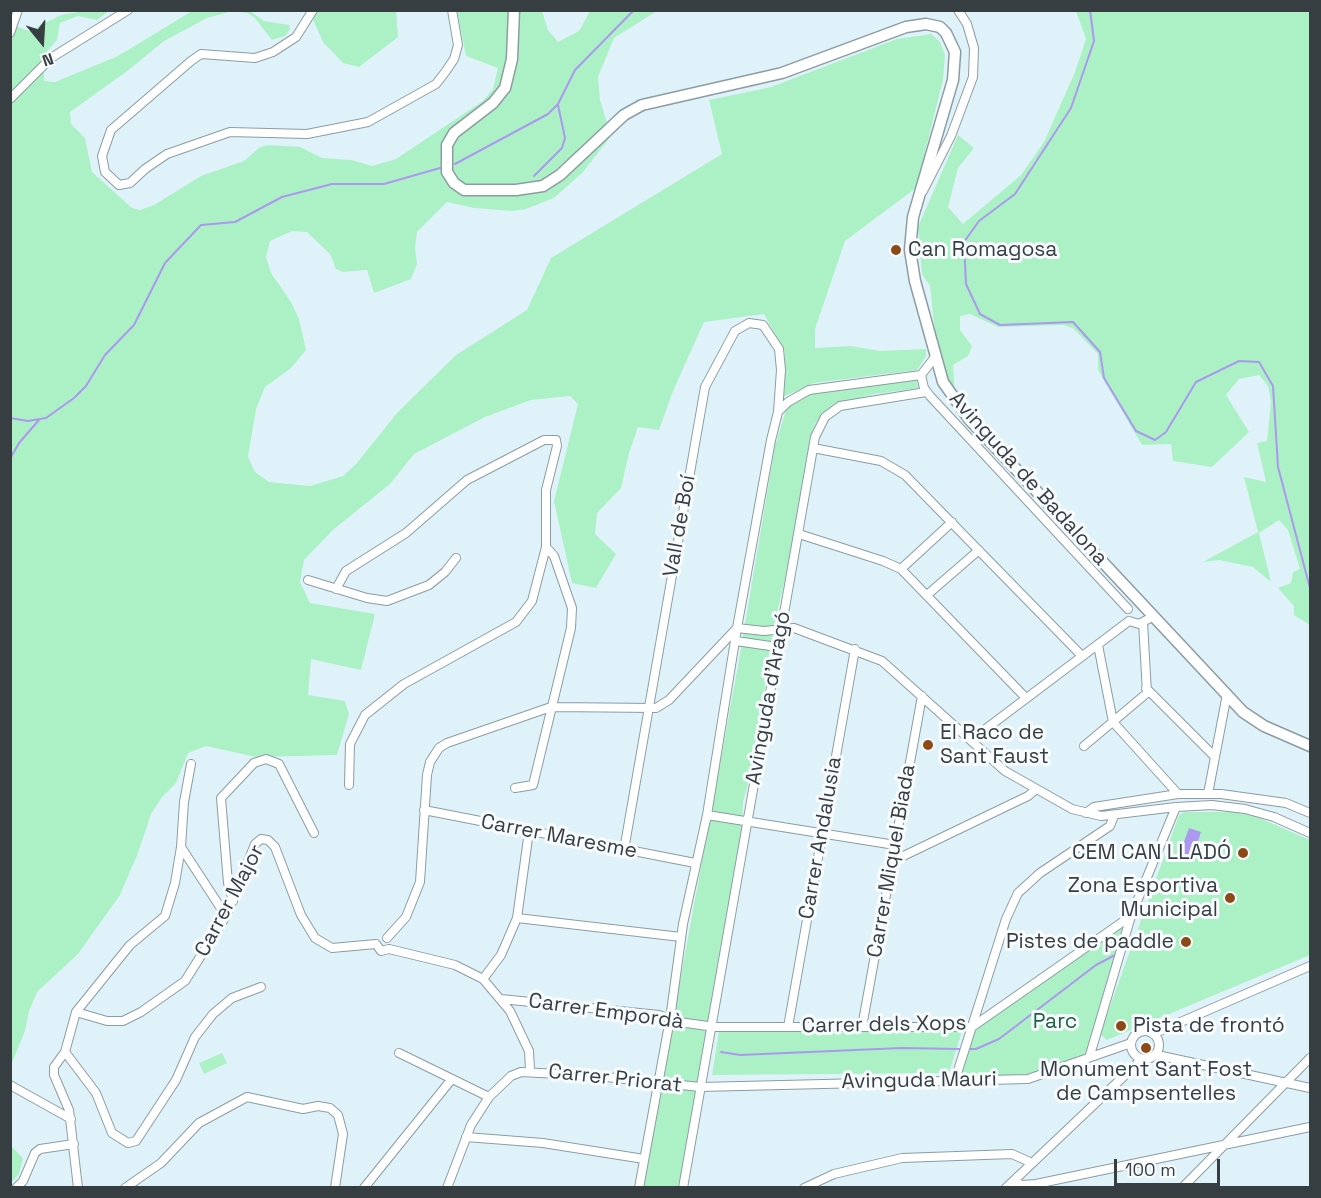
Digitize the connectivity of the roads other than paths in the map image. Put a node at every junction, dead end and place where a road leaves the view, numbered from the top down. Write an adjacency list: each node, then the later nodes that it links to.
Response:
1 (18, 10): 7 (street)
2 (128, 10): 8 (street)
3 (313, 10): 4 (street)
4 (452, 10)
5 (514, 10): 9 (street, Avinguda de Badalona)
6 (958, 10): 9 (street)
7 (10, 33)
8 (10, 99)
9 (923, 191): 10 (street, Avinguda de Badalona)
10 (935, 357): 11 (street); 13 (street, Avinguda de Badalona)
11 (921, 375): 12 (street); 15 (street)
12 (926, 392): 14 (street); 16 (street, Avinguda d'Aragó)
13 (950, 396): 14 (street); 26 (street, Avinguda de Badalona)
14 (933, 399): 27 (street)
15 (778, 412): 31 (street, Avinguda d'Aragó); 44 (street, Vall de Boí)
16 (813, 448): 17 (street); 18 (street, Avinguda d'Aragó)
17 (952, 522): 20 (street); 22 (street)
18 (799, 534): 22 (street); 32 (street, Avinguda d'Aragó)
19 (546, 547): 24 (street); 43 (street); 51 (street)
20 (979, 550): 25 (street); 38 (street)
21 (456, 558): 24 (street)
22 (901, 569): 25 (street)
23 (308, 580): 24 (street)
24 (336, 589)
25 (927, 595): 42 (street)
26 (1137, 598): 27 (street); 28 (street, Avinguda de Badalona)
27 (1128, 609): 29 (street)
28 (1154, 616): 30 (street); 40 (street, Avinguda de Badalona)
29 (1130, 621): 30 (street); 34 (street)
30 (1143, 622): 39 (street)
31 (737, 628): 32 (street); 33 (street, Avinguda d'Aragó); 36 (street)
32 (781, 629): 35 (street, Avinguda d'Aragó); 37 (street)
33 (736, 641): 35 (street); 36 (street); 60 (street, Avinguda d'Aragó)
34 (1098, 645): 38 (street); 45 (street)
35 (777, 647): 62 (street, Avinguda d'Aragó)
36 (717, 649): 44 (street)
37 (855, 649): 41 (street); 66 (street, Carrer Andalusia)
38 (1082, 656): 42 (street)
39 (1146, 688): 45 (street); 49 (street)
40 (1227, 694): 48 (street, Avinguda de Badalona); 49 (street)
41 (922, 696): 46 (street); 67 (street, Carrer Miquel Biada)
42 (1025, 697): 46 (street)
43 (551, 707): 44 (street); 52 (street); 57 (street)
44 (648, 709): 69 (street, Vall de Boí)
45 (1113, 722): 47 (street); 54 (street)
46 (971, 740): 53 (street)
47 (1084, 746)
48 (1311, 746)
49 (1215, 757): 55 (street)
50 (191, 764): 68 (street)
51 (349, 785)
52 (515, 788)
53 (1035, 790): 58 (street); 70 (street)
54 (1178, 794): 55 (street); 58 (street)
55 (1208, 794): 59 (street)
56 (1176, 807): 61 (street); 65 (street); 74 (street)
57 (424, 810): 63 (street, Carrer Maresme); 77 (street)
58 (1086, 813): 61 (street)
59 (1311, 813)
60 (707, 815): 62 (street); 71 (street, Avinguda d'Aragó)
61 (1114, 816): 89 (street)
62 (747, 822): 66 (street); 86 (street, Avinguda d'Aragó)
63 (529, 831): 69 (street, Carrer Maresme); 75 (street)
64 (314, 833): 72 (street)
65 (1311, 833)
66 (822, 834): 67 (street); 87 (street, Carrer Andalusia)
67 (895, 845): 70 (street, Carrer Miquel Biada)
68 (180, 847): 73 (street); 84 (street)
69 (624, 850): 71 (street, Carrer Maresme)
70 (893, 861): 88 (street, Carrer Miquel Biada)
71 (695, 863): 76 (street, Avinguda d'Aragó)
72 (233, 901): 73 (street, Carrer Major); 78 (street, Carrer Major)
73 (226, 916): 84 (street, Carrer Major)
74 (1131, 916): 89 (street, Carrer dels Xops); 95 (street)
75 (517, 918): 76 (street); 81 (street)
76 (681, 937): 85 (street, Avinguda d'Aragó)
77 (387, 938): 78 (street); 79 (street)
78 (376, 944): 79 (street)
79 (389, 949): 81 (street)
80 (1311, 966): 90 (street)
81 (483, 979): 83 (street)
82 (261, 987): 92 (street)
83 (501, 999): 85 (street, Carrer Empordà); 98 (street)
84 (76, 1012): 92 (street)
85 (670, 1019): 86 (street, Carrer Empordà); 102 (street, Avinguda d'Aragó)
86 (711, 1026): 87 (street, Carrer dels Xops); 104 (street, Avinguda d'Aragó)
87 (788, 1027): 88 (street, Carrer dels Xops)
88 (862, 1027): 89 (street, Carrer dels Xops)
89 (972, 1027): 100 (street)
90 (1153, 1034): 91 (street); 94 (street)
91 (1131, 1043): 95 (street, Avinguda Mauri); 97 (street)
92 (65, 1052): 107 (street)
93 (399, 1053): 99 (street)
94 (1157, 1054): 97 (street); 101 (street)
95 (1090, 1055): 100 (street, Avinguda Mauri)
96 (1311, 1058): 101 (street)
97 (1142, 1059): 113 (street)
98 (530, 1070): 102 (street, Carrer Priorat); 106 (street)
99 (451, 1080): 106 (street); 119 (street)
100 (955, 1080): 104 (street, Avinguda Mauri)
101 (1286, 1083): 105 (street); 111 (street)
102 (658, 1084): 104 (street, Carrer Priorat); 112 (street, Avinguda d'Aragó)
103 (10, 1086): 107 (street)
104 (700, 1087): 122 (street, Avinguda d'Aragó)
105 (1311, 1088)
106 (489, 1096): 109 (street)
107 (71, 1119): 110 (street)
108 (1311, 1127): 111 (street)
109 (466, 1137): 112 (street); 120 (street)
110 (74, 1144): 115 (street); 116 (street)
111 (1223, 1146): 114 (street); 125 (street)
112 (644, 1159): 121 (street, Avinguda d'Aragó)
113 (1032, 1163): 114 (street); 123 (street)
114 (1014, 1181): 124 (street)
115 (16, 1188)
116 (78, 1188)
117 (125, 1188): 118 (street)
118 (335, 1188)
119 (364, 1188)
120 (447, 1188)
121 (639, 1188)
122 (683, 1188)
123 (804, 1188)
124 (1006, 1188)
125 (1182, 1188)

